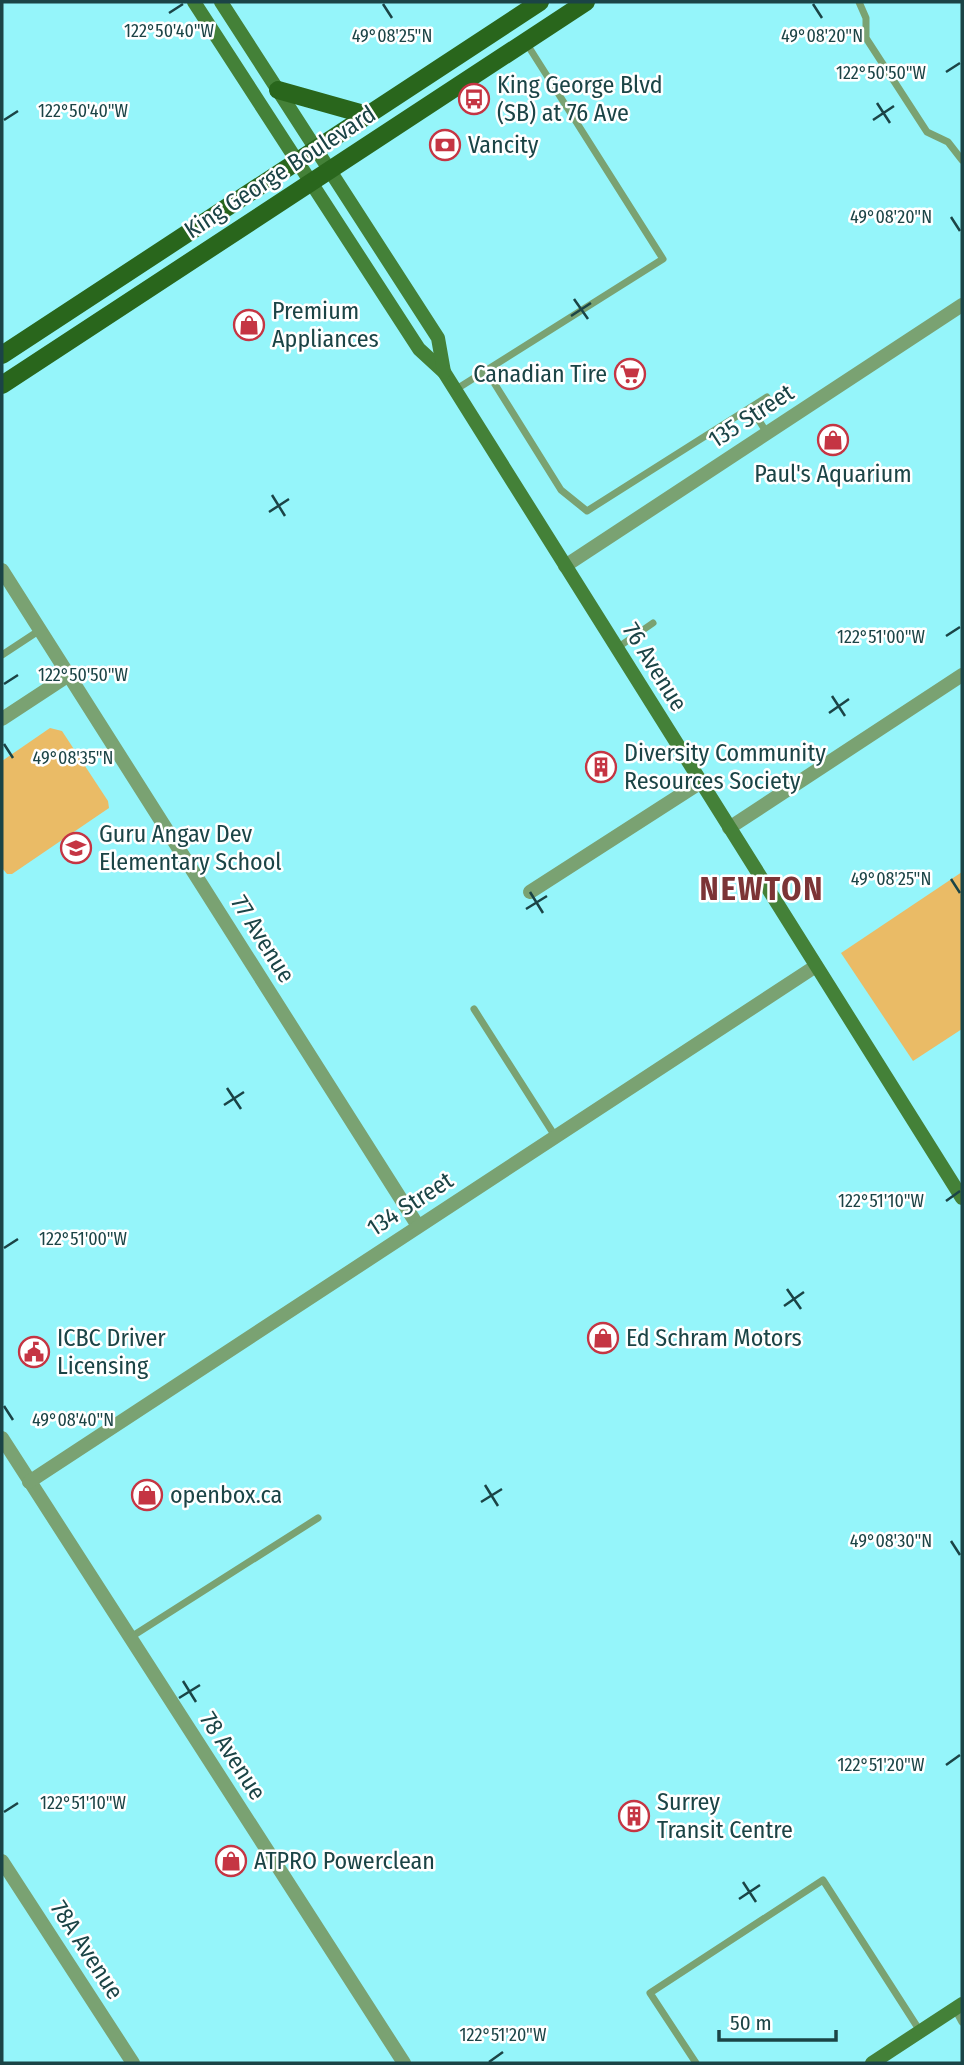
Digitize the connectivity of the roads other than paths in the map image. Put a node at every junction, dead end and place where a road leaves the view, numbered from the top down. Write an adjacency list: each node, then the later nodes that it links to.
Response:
1 (194, 2): 11 (main road, 76 Avenue)
2 (221, 2): 7 (main road, 76 Avenue)
3 (540, 2): 8 (main road, King George Boulevard)
4 (586, 2): 6 (main road, King George Boulevard)
5 (859, 2): 10 (lane)
6 (525, 40): 12 (main road, King George Boulevard); 16 (lane)
7 (278, 90): 8 (main road); 9 (main road, 76 Avenue)
8 (367, 115): 9 (main road, King George Boulevard)
9 (316, 149): 11 (main road, King George Boulevard); 12 (main road, 76 Avenue)
10 (962, 160)
11 (298, 161): 13 (main road, 76 Avenue); 15 (main road, King George Boulevard)
12 (328, 168): 13 (main road, King George Boulevard); 17 (main road, 76 Avenue)
13 (310, 180): 17 (main road, 76 Avenue); 18 (main road, King George Boulevard)
14 (962, 305): 22 (street, 135 Street)
15 (2, 355)
16 (486, 370): 19 (lane); 21 (lane)
17 (443, 372): 19 (main road, 76 Avenue)
18 (2, 385)
19 (455, 390): 23 (main road, 76 Avenue)
20 (767, 397): 21 (lane)
21 (751, 408): 22 (lane)
22 (767, 433): 23 (street, 135 Street)
23 (565, 566): 27 (main road, 76 Avenue)
24 (2, 570): 26 (street, 77 Avenue)
25 (653, 623): 27 (lane)
26 (40, 630): 28 (lane); 30 (street, 77 Avenue)
27 (617, 648): 32 (main road, 76 Avenue)
28 (2, 655)
29 (962, 675): 33 (street)
30 (69, 676): 31 (street); 39 (street, 77 Avenue)
31 (2, 719)
32 (701, 782): 33 (main road, 76 Avenue); 34 (street)
33 (729, 828): 35 (main road, 76 Avenue)
34 (530, 892)
35 (816, 966): 37 (street, 134 Street); 38 (main road, 76 Avenue)
36 (474, 1009): 37 (lane)
37 (555, 1136): 39 (street, 134 Street)
38 (962, 1198)
39 (418, 1226): 41 (street, 134 Street)
40 (4, 1445): 41 (street, 78 Avenue)
41 (29, 1482): 43 (street, 78 Avenue)
42 (318, 1518): 43 (lane)
43 (130, 1637): 48 (street, 78 Avenue)
44 (2, 1861): 47 (street, 78A Avenue)
45 (960, 2012): 46 (main road)
46 (920, 2031): 49 (lane); 50 (main road)
47 (133, 2063)
48 (404, 2063)
49 (695, 2063)
50 (872, 2063)

